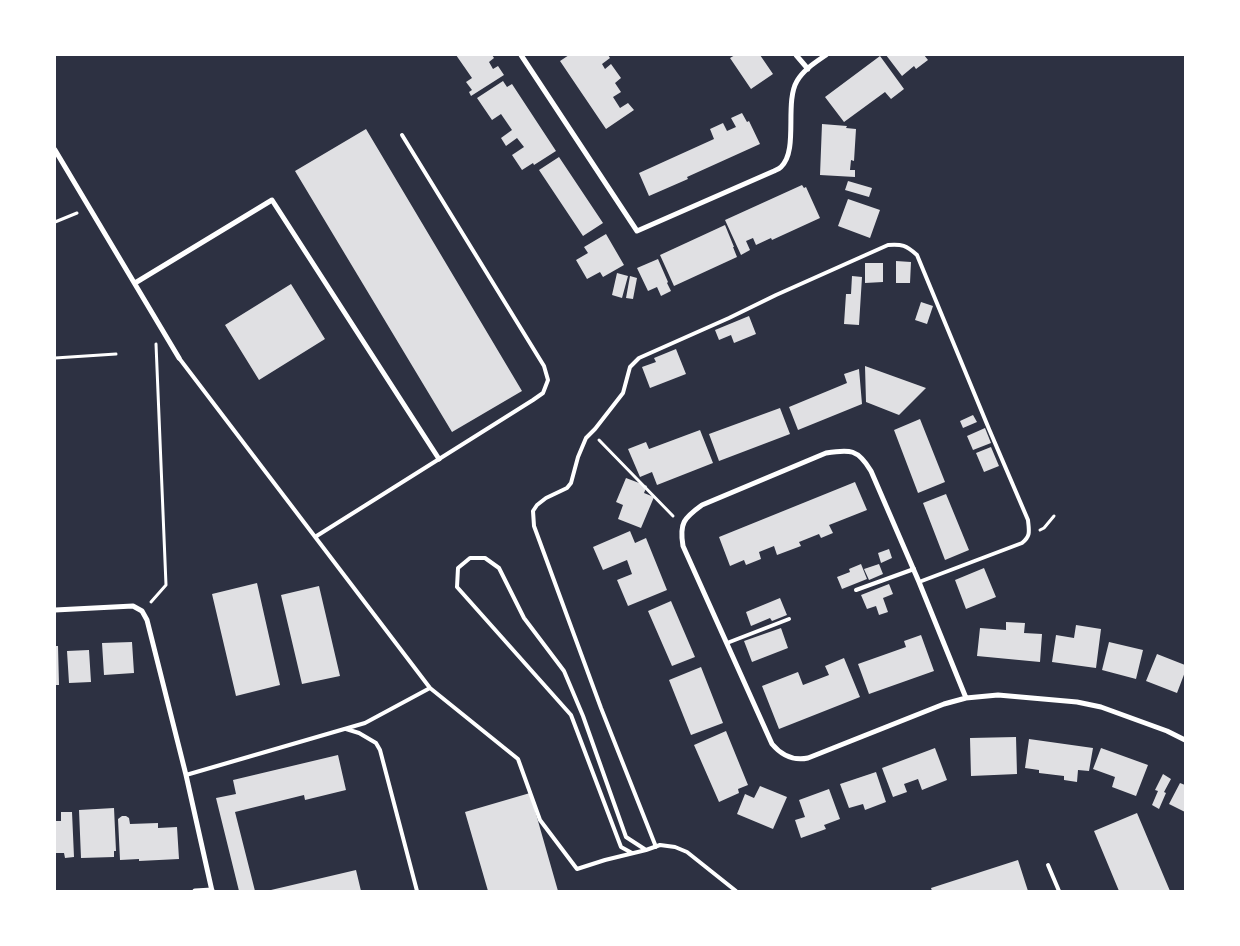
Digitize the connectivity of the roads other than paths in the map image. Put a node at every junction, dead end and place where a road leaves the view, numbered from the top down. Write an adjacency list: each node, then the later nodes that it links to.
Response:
1 (521, 55): 4 (street)
2 (796, 55): 4 (street)
3 (826, 55): 4 (street)
4 (808, 69)
5 (402, 135): 9 (lane)
6 (55, 150): 7 (street)
7 (135, 283): 8 (street); 9 (street)
8 (180, 358): 10 (lane)
9 (439, 459): 10 (lane)
10 (315, 537): 17 (lane)
11 (914, 569): 12 (street); 13 (lane); 16 (street)
12 (919, 582): 18 (street); 22 (lane)
13 (856, 590)
14 (55, 610): 21 (street)
15 (789, 619): 16 (lane)
16 (726, 643): 18 (street)
17 (430, 688): 19 (lane); 24 (lane)
18 (966, 698): 20 (street)
19 (345, 729): 21 (lane); 28 (lane)
20 (1185, 740)
21 (186, 775): 26 (street)
22 (656, 847): 23 (lane); 29 (lane)
23 (646, 850): 24 (lane); 24 (lane)
24 (632, 853)
25 (1048, 865): 30 (lane)
26 (212, 890): 27 (street)
27 (195, 891)
28 (417, 891)
29 (736, 891)
30 (1059, 891)

